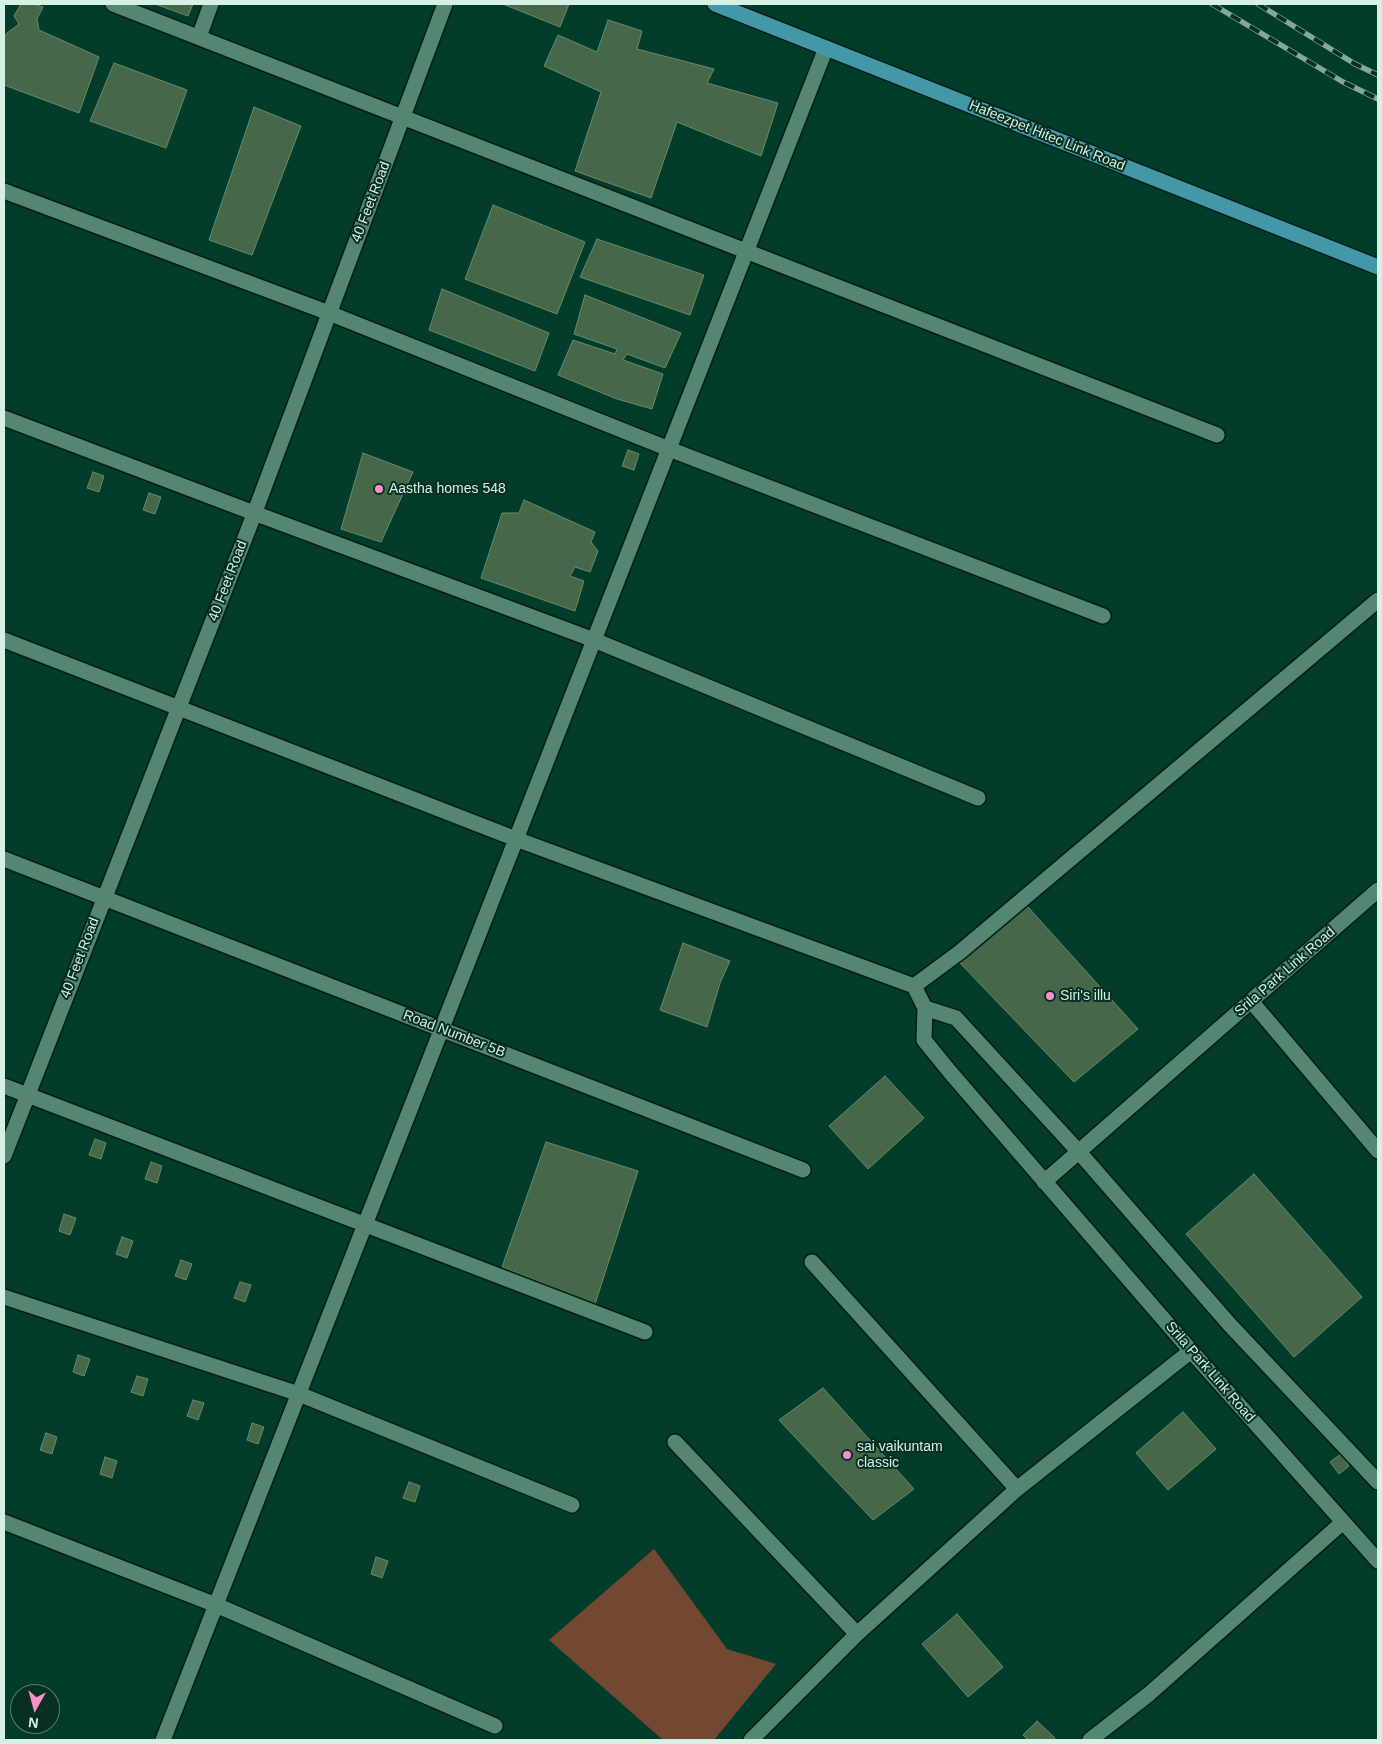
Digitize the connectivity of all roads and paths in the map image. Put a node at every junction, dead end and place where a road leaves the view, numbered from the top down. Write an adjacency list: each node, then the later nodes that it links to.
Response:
1 (113, 4): 5 (street)
2 (211, 4): 5 (street)
3 (445, 4): 7 (street, 40 Feet Road)
4 (715, 4): 6 (main road, Hafeezpet Hitec Link Road)
5 (198, 37): 7 (street)
6 (826, 48): 9 (street); 10 (main road, Hafeezpet Hitec Link Road)
7 (402, 117): 9 (street); 11 (street, 40 Feet Road)
8 (4, 191): 11 (street)
9 (747, 250): 13 (street); 14 (street)
10 (1378, 267)
11 (330, 312): 14 (street); 15 (street, 40 Feet Road)
12 (4, 418): 15 (street)
13 (1217, 435)
14 (669, 449): 17 (street); 19 (street)
15 (254, 513): 19 (street); 20 (street, 40 Feet Road)
16 (1378, 600): 26 (street)
17 (1103, 616)
18 (4, 640): 20 (street)
19 (594, 640): 21 (street); 22 (street)
20 (178, 707): 22 (street); 25 (street, 40 Feet Road)
21 (978, 798)
22 (516, 839): 26 (street); 29 (street)
23 (4, 858): 25 (street, Road Number 5B)
24 (1378, 890): 27 (street, Srila Park Link Road)
25 (104, 898): 29 (street, Road Number 5B); 31 (street, 40 Feet Road)
26 (914, 986): 28 (street)
27 (1251, 1001): 32 (street); 33 (street, Srila Park Link Road)
28 (925, 1008): 33 (street); 36 (street, Srila Park Link Road)
29 (442, 1029): 35 (street, Road Number 5B); 37 (street)
30 (4, 1086): 31 (street)
31 (27, 1095): 34 (street, 40 Feet Road); 37 (street)
32 (1378, 1151)
33 (1079, 1152): 36 (street, Srila Park Link Road); 44 (street)
34 (4, 1156)
35 (804, 1170)
36 (1044, 1182): 41 (street, Srila Park Link Road)
37 (365, 1225): 40 (street); 42 (street)
38 (812, 1262): 45 (street)
39 (4, 1297): 42 (street)
40 (645, 1332)
41 (1191, 1351): 45 (street); 48 (street, Srila Park Link Road)
42 (299, 1394): 46 (street); 50 (street)
43 (675, 1442): 51 (street)
44 (1378, 1482)
45 (1018, 1489): 51 (street)
46 (572, 1506)
47 (4, 1522): 50 (street)
48 (1343, 1522): 49 (street, Srila Park Link Road); 55 (street)
49 (1378, 1561)
50 (216, 1605): 52 (street); 53 (street)
51 (857, 1634): 54 (street)
52 (495, 1726)
53 (163, 1740)
54 (751, 1740)
55 (1090, 1740)

